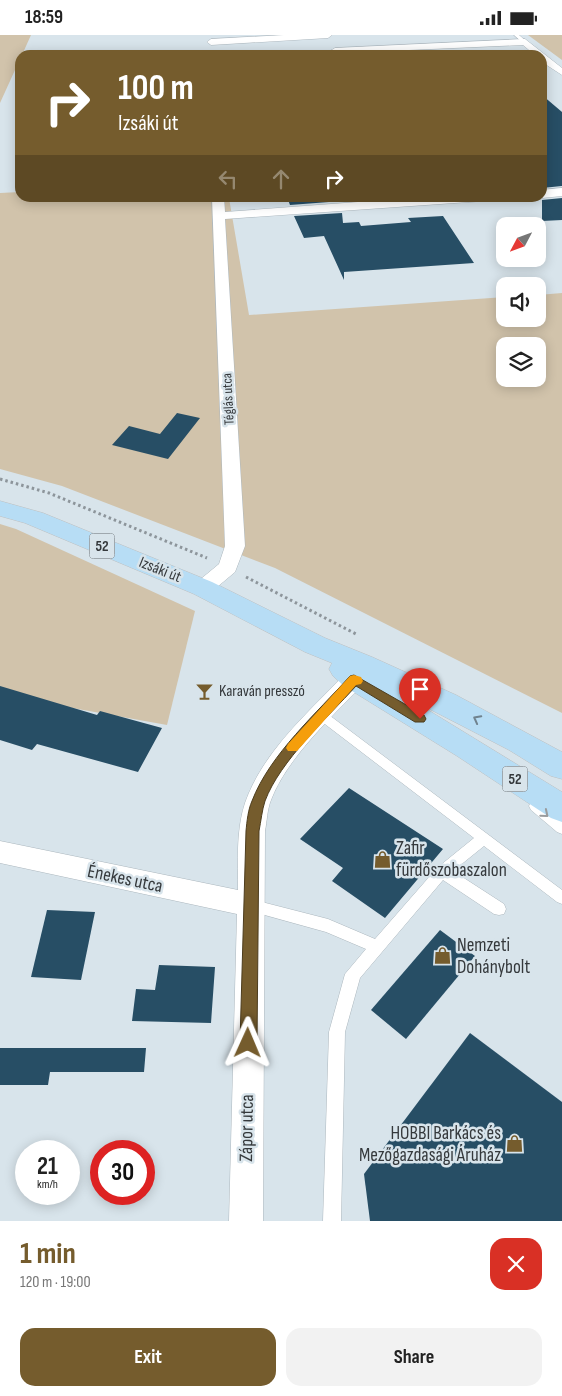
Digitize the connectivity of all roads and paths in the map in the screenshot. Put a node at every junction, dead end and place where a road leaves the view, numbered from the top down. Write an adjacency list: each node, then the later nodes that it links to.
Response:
1 (328, 35): 3 (street)
2 (516, 35): 4 (lane)
3 (211, 38)
4 (525, 43): 5 (street); 6 (street)
5 (393, 50)
6 (533, 50)
7 (547, 61): 8 (street)
8 (562, 72)
9 (562, 192): 10 (street)
10 (547, 194)
11 (219, 202): 13 (street, Téglás utca)
12 (376, 202): 13 (street)
13 (220, 216): 16 (street, Téglás utca)
14 (0, 479): 16 (path)
15 (0, 508): 17 (main road, Izsáki út / 52)
16 (228, 567): 17 (street)
17 (203, 588): 18 (main road, Izsáki út / 52)
18 (315, 645): 19 (main road, Izsáki út / 52); 22 (main road, Izsáki út / 52, one-way to 18)
19 (354, 679): 20 (street, Zápor utca); 21 (main road, Izsáki út / 52)
20 (321, 715): 25 (lane); 29 (street, Zápor utca)
21 (468, 748): 23 (main road, Izsáki út / 52); 24 (lane, one-way to 24)
22 (562, 767)
23 (562, 809)
24 (562, 828)
25 (484, 838): 27 (lane); 28 (lane)
26 (0, 852): 29 (street, Énekes utca)
27 (442, 872): 30 (lane); 31 (lane)
28 (562, 898)
29 (250, 905): 31 (lane); 32 (street, Zápor utca)
30 (499, 909)
31 (378, 947): 33 (lane)
32 (246, 1221)
33 (332, 1221)

